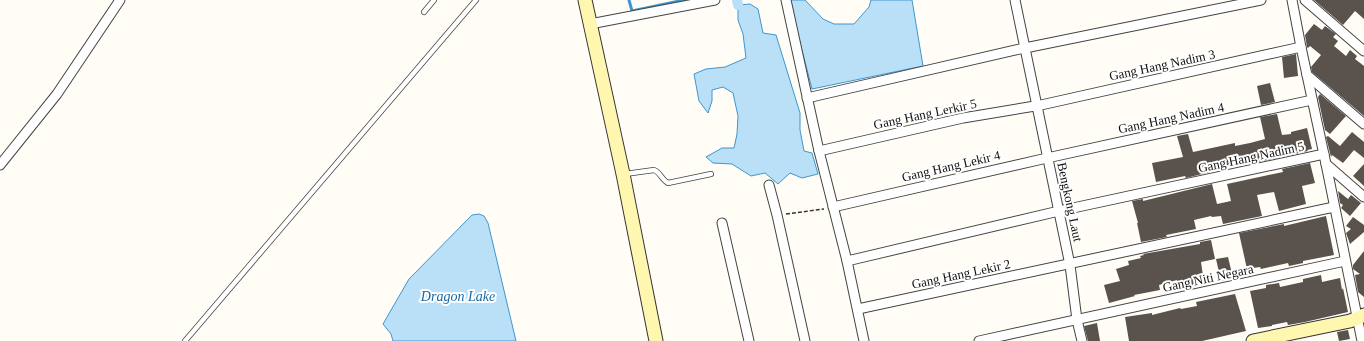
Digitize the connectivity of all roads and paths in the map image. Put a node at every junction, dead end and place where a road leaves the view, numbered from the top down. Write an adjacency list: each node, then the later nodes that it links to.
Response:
1 (120, 0): 24 (street)
2 (434, 0): 11 (lane)
3 (476, 0): 41 (lane)
4 (585, 0): 12 (main road)
5 (715, 0): 12 (street)
6 (786, 0): 17 (street)
7 (1015, 0): 13 (street, Bengkong Laut)
8 (1261, 0): 13 (street)
9 (1292, 0): 14 (street)
10 (1305, 0): 15 (street)
11 (424, 12)
12 (590, 24): 26 (main road)
13 (1025, 48): 17 (street); 19 (street, Bengkong Laut)
14 (1297, 48): 16 (street); 19 (street, Gang Hang Nadim 3)
15 (1364, 51)
16 (1306, 75): 18 (street); 20 (street)
17 (807, 98): 21 (street)
18 (1312, 100): 22 (street); 23 (street, Gang Hang Nadim 4)
19 (1036, 105): 21 (street, Gang Hang Lerkir 5); 23 (street, Bengkong Laut)
20 (1364, 124)
21 (819, 151): 30 (street)
22 (1324, 154): 25 (street); 32 (street, Gang Hang Nadim 5)
23 (1047, 158): 30 (street, Gang Hang Lekir 4); 32 (street, Bengkong Laut)
24 (0, 164)
25 (1326, 164): 29 (street); 31 (street)
26 (623, 174): 27 (lane); 42 (main road)
27 (711, 174)
28 (769, 185): 33 (street)
29 (1364, 197)
30 (833, 207): 33 (path); 35 (street)
31 (1334, 207): 36 (street); 37 (street, Gang Hang Lekir 2)
32 (1059, 211): 35 (street, Gang Hang Nadim 5); 37 (street, Bengkong Laut)
33 (778, 215): 44 (street)
34 (722, 223): 43 (street)
35 (847, 261): 38 (street)
36 (1345, 261): 39 (street); 40 (street, Gang Niti Negara)
37 (1070, 265): 38 (street, Gang Hang Lekir 2); 40 (street, Bengkong Laut)
38 (858, 310): 45 (street)
39 (1361, 316): 48 (main road); 49 (street)
40 (1077, 320): 46 (street, Gang Niti Negara); 47 (street, Bengkong Laut)
41 (185, 341)
42 (656, 341)
43 (749, 341)
44 (805, 341)
45 (864, 341)
46 (980, 341)
47 (1082, 341)
48 (1253, 341)
49 (1362, 341)

